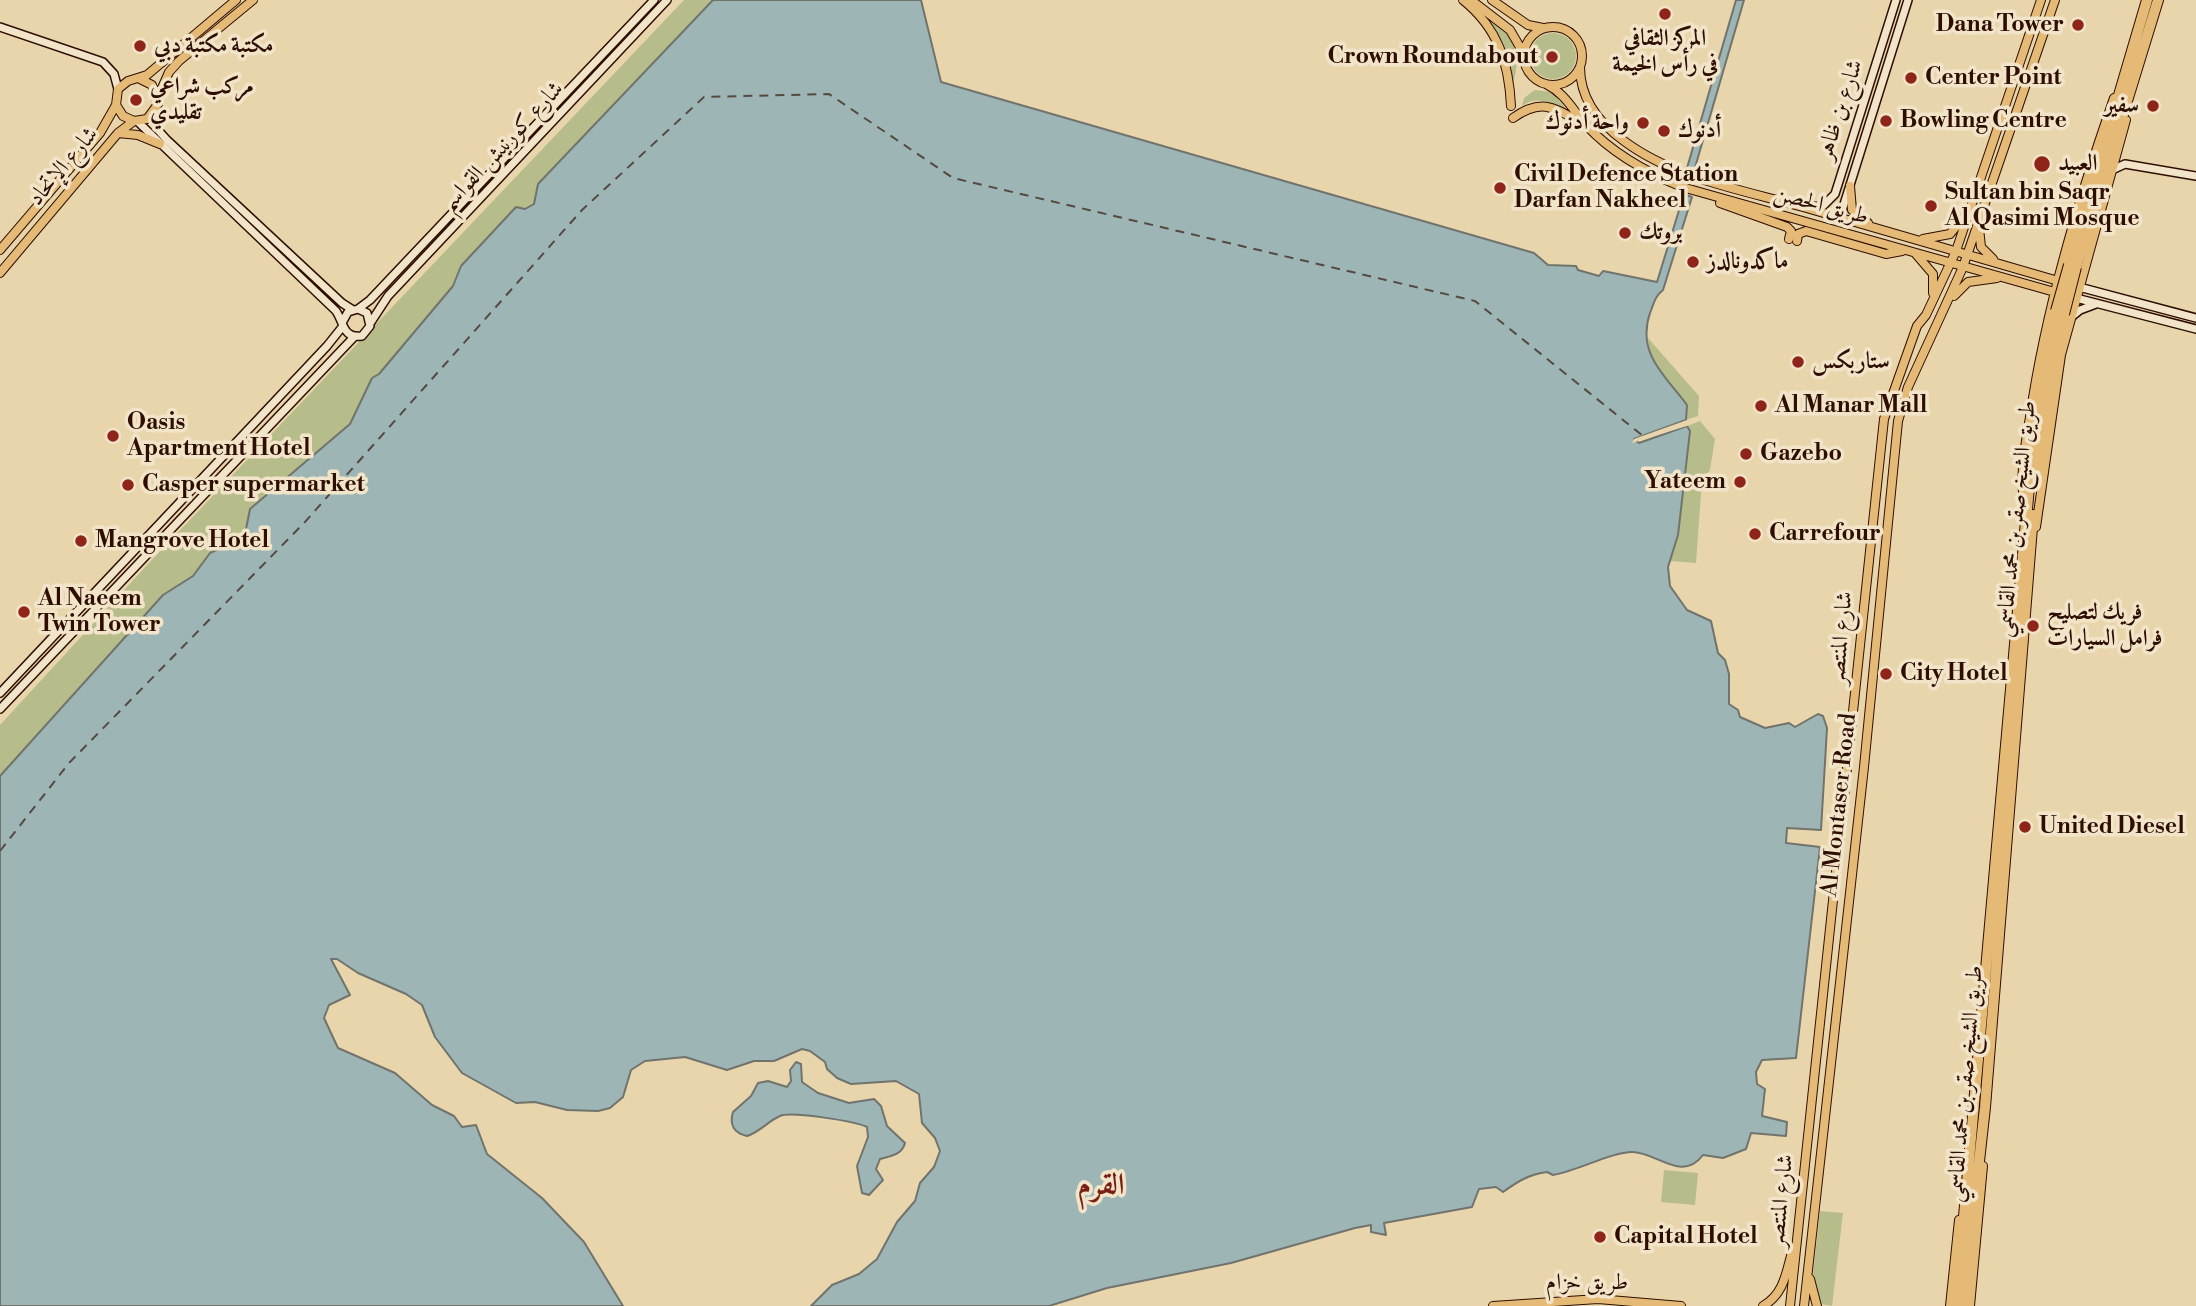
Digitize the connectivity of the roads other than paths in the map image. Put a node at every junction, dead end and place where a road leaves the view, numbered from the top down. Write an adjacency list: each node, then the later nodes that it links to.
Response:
1 (236, 0): 19 (main road)
2 (253, 0): 23 (main road)
3 (654, 0): 64 (main road, شارع كورنيش القواسم)
4 (667, 0): 69 (main road, شارع كورنيش القواسم)
5 (1463, 0): 26 (main road)
6 (1471, 0): 16 (main road)
7 (1492, 0): 15 (main road)
8 (1896, 0): 18 (main road, شارع بن ظاهر)
9 (1908, 0): 24 (main road, شارع بن ظاهر)
10 (2041, 0): 41 (main road, شارع المنتصر)
11 (2055, 0): 43 (main road, Al Montaser Road)
12 (2147, 0): 52 (highway, طريق الشيخ صقر بن محمد القاسمي)
13 (2158, 0): 20 (highway, طريق الشيخ صقر بن محمد القاسمي)
14 (0, 27): 22 (main road)
15 (1546, 28): 16 (main road); 17 (main road)
16 (1524, 55): 21 (main road)
17 (1580, 67): 21 (main road); 39 (main road, طريق الحصن)
18 (1873, 76): 24 (main road); 39 (main road, شارع بن ظاهر)
19 (140, 79): 22 (main road); 23 (main road)
20 (2134, 82): 33 (main road); 52 (highway, طريق الشيخ صقر بن محمد القاسمي)
21 (1546, 84): 30 (main road, طريق الحصن)
22 (118, 89): 25 (main road)
23 (158, 97): 27 (main road)
24 (1878, 97): 37 (main road, شارع بن ظاهر)
25 (116, 105): 29 (main road); 46 (main road, شارع الإتحاد)
26 (1511, 106)
27 (156, 110): 29 (main road); 64 (main road)
28 (1513, 118): 30 (main road)
29 (135, 121): 31 (main road, شارع الإتحاد); 32 (main road)
30 (1586, 126): 38 (main road, طريق الحصن)
31 (118, 133): 32 (main road); 54 (main road, شارع الإتحاد)
32 (160, 144): 70 (main road)
33 (2117, 155): 34 (main road); 35 (main road)
34 (2124, 164): 35 (main road); 36 (main road)
35 (2112, 170): 52 (main road)
36 (2196, 176)
37 (1850, 187): 42 (main road, شارع بن ظاهر); 44 (main road)
38 (1709, 195): 40 (main road, طريق الحصن); 47 (main road)
39 (1801, 206): 42 (main road, طريق الحصن)
40 (1759, 209): 42 (main road); 47 (main road, طريق الحصن)
41 (1970, 209): 45 (main road); 48 (main road, شارع المنتصر)
42 (1839, 217): 44 (main road, طريق الحصن)
43 (1979, 221): 49 (main road, Al Montaser Road); 51 (main road)
44 (1880, 229): 45 (main road, طريق الحصن)
45 (1910, 238): 48 (main road, طريق الحصن)
46 (0, 250)
47 (1910, 251): 50 (main road, طريق الحصن); 66 (main road)
48 (1956, 251): 49 (main road, طريق الحصن); 50 (main road, شارع المنتصر)
49 (1967, 254): 51 (main road, طريق الحصن); 53 (main road, Al Montaser Road)
50 (1951, 263): 53 (main road, طريق الحصن); 66 (main road, شارع المنتصر)
51 (1998, 263): 55 (main road, طريق الحصن)
52 (2073, 266): 55 (main road); 57 (main road); 59 (main road); 61 (main road); 65 (highway, طريق الشيخ صقر بن محمد القاسمي, bridge)
53 (1963, 267): 56 (main road, طريق الحصن); 68 (main road, Al Montaser Road)
54 (0, 273)
55 (2042, 276): 57 (main road, طريق الحصن)
56 (2003, 277): 58 (main road, طريق الحصن); 68 (main road)
57 (2058, 281): 59 (main road, طريق الحصن); 60 (main road)
58 (2034, 286): 60 (main road, طريق الحصن); 65 (main road)
59 (2079, 287): 61 (main road); 62 (main road)
60 (2055, 292): 62 (main road, طريق الحصن); 65 (main road)
61 (2100, 292): 67 (main road)
62 (2076, 298): 63 (main road); 65 (main road)
63 (2099, 304): 65 (main road); 71 (main road)
64 (355, 309): 69 (main road); 70 (main road)
65 (2060, 314): 77 (highway, طريق الشيخ صقر بن محمد القاسمي); 77 (highway, طريق الشيخ صقر بن محمد القاسمي)
66 (1926, 315): 73 (main road, شارع المنتصر)
67 (2196, 318)
68 (1940, 320): 74 (main road, Al Montaser Road)
69 (371, 322): 72 (main road)
70 (343, 323): 72 (main road); 75 (main road)
71 (2196, 329)
72 (354, 337): 76 (main road)
73 (1884, 419): 74 (main road); 78 (main road, شارع المنتصر)
74 (1894, 447): 79 (main road, Al Montaser Road)
75 (0, 693)
76 (1, 710)
77 (1980, 1105): 87 (main road); 88 (highway, طريق الشيخ صقر بن محمد القاسمي); 89 (highway, طريق الشيخ صقر بن محمد القاسمي); 90 (main road)
78 (1799, 1226): 83 (main road); 84 (main road, شارع المنتصر)
79 (1809, 1265): 85 (main road, شارع المنتصر); 86 (main road)
80 (1601, 1303): 81 (main road, طريق خزام); 82 (main road, طريق خزام)
81 (1493, 1306)
82 (1681, 1306)
83 (1763, 1306)
84 (1790, 1306)
85 (1804, 1306)
86 (1817, 1306)
87 (1950, 1306)
88 (1956, 1306)
89 (1963, 1306)
90 (1970, 1306)

